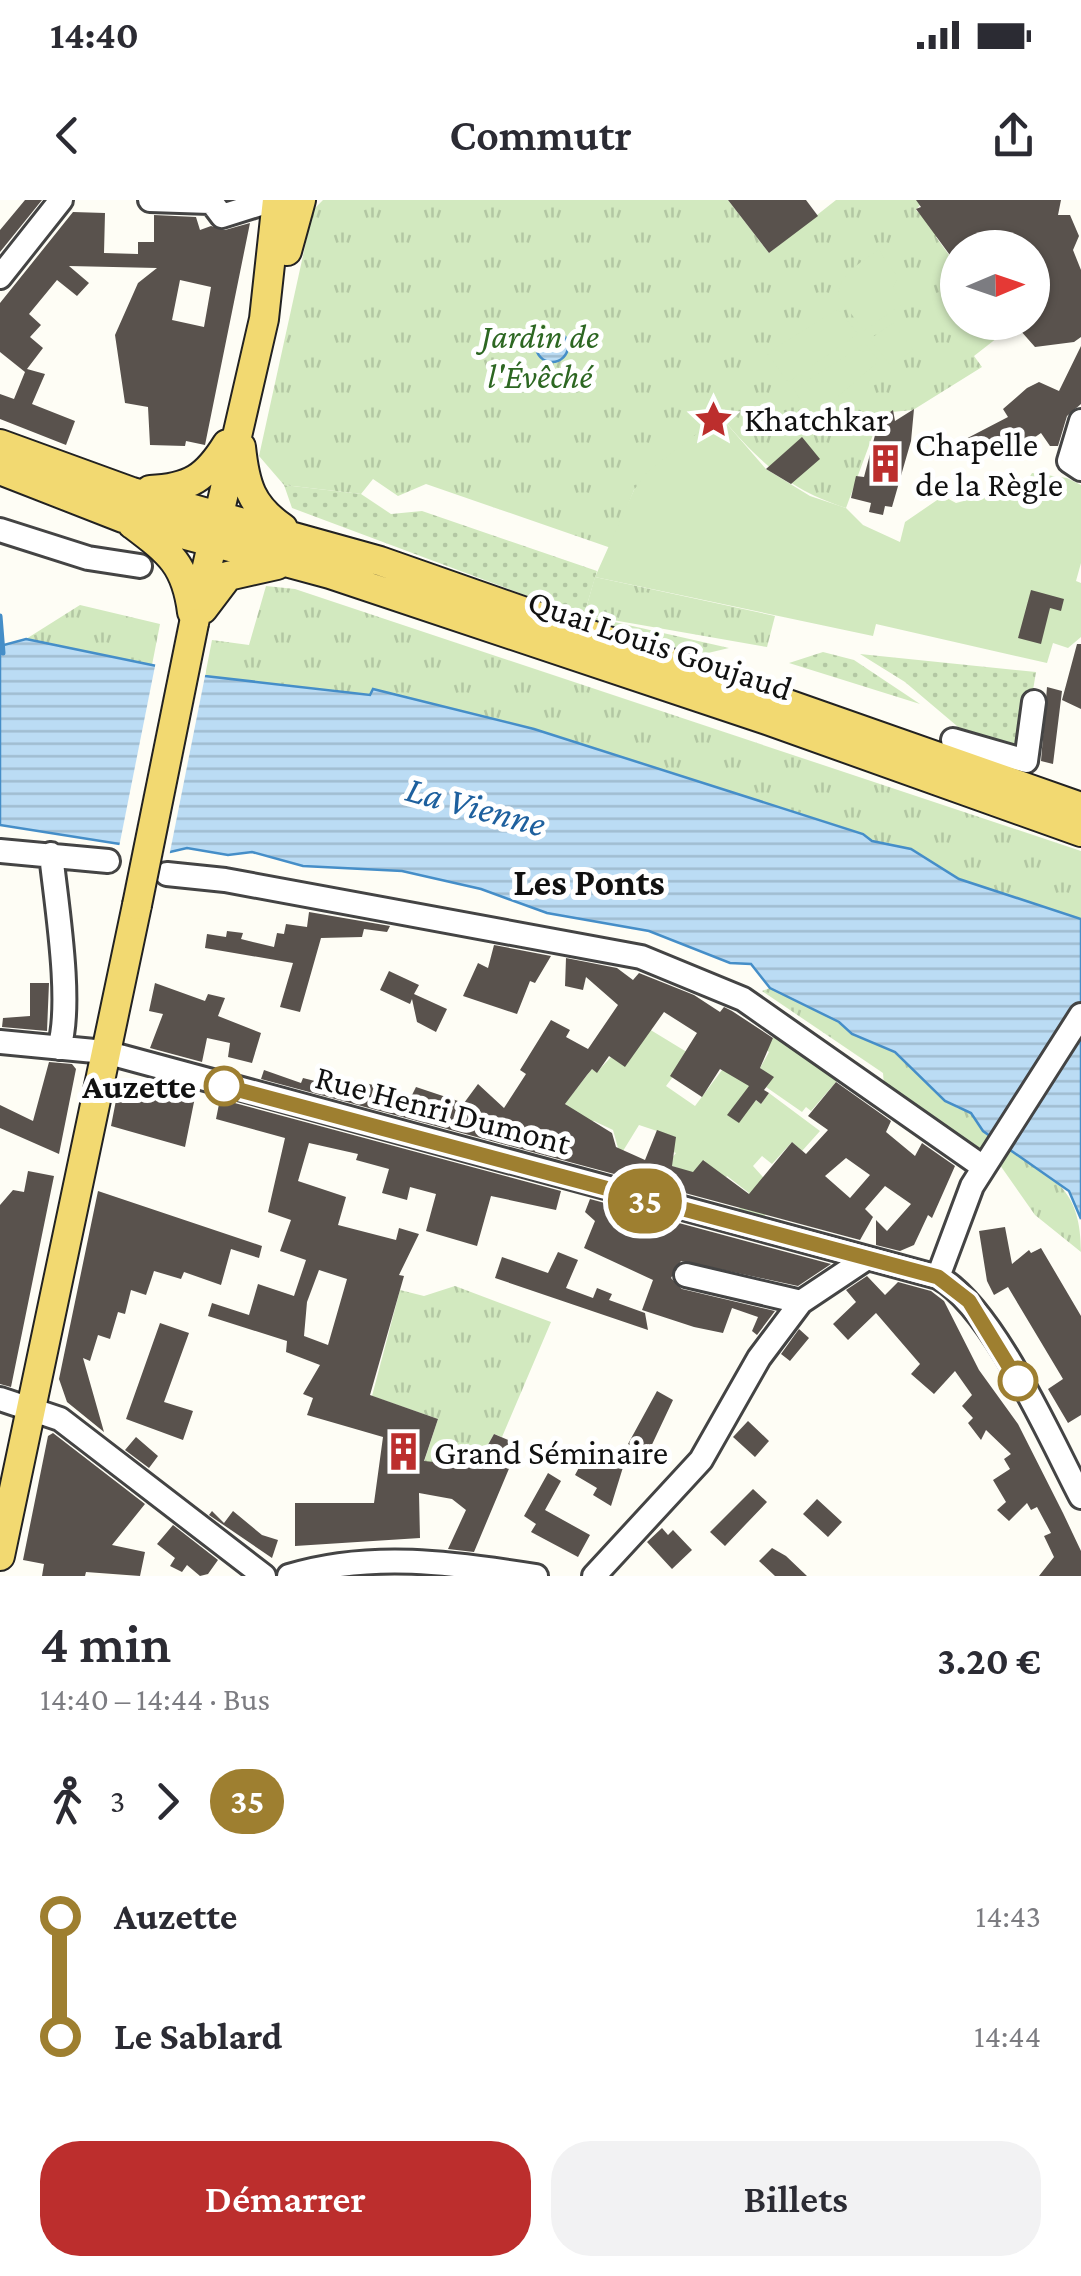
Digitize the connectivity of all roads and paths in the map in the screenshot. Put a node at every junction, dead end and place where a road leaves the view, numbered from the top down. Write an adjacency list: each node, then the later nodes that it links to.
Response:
1 (60, 200): 6 (street)
2 (150, 200): 5 (street)
3 (275, 200): 5 (street); 7 (main road)
4 (300, 200): 7 (main road)
5 (214, 206)
6 (0, 277)
7 (264, 318): 9 (main road)
8 (1081, 421): 11 (street)
9 (238, 426): 13 (main road); 14 (main road); 16 (main road)
10 (0, 444): 13 (main road)
11 (1081, 469)
12 (0, 470): 13 (main road)
13 (128, 505): 14 (main road); 19 (main road)
14 (215, 529): 16 (main road, Quai Louis Goujaud); 17 (main road, Quai Louis Goujaud); 19 (main road)
15 (0, 530): 18 (street)
16 (293, 535): 22 (main road, Quai Louis Goujaud)
17 (284, 564): 19 (main road); 23 (main road, Quai Louis Goujaud)
18 (140, 566)
19 (194, 623): 31 (main road, bridge)
20 (1034, 702): 21 (street)
21 (953, 740)
22 (1081, 808)
23 (1081, 832)
24 (0, 851): 25 (street)
25 (50, 854): 26 (street); 30 (street)
26 (108, 861)
27 (167, 874): 32 (street)
28 (1081, 1015): 32 (street)
29 (0, 1042): 30 (street, Rue Henri Dumont)
30 (58, 1048): 31 (street, Rue Henri Dumont)
31 (105, 1052): 33 (street, Rue Henri Dumont); 38 (main road)
32 (986, 1162): 35 (street)
33 (864, 1260): 35 (street, Rue Henri Dumont); 36 (street)
34 (686, 1275): 36 (street)
35 (938, 1277): 39 (street)
36 (801, 1302): 44 (street)
37 (0, 1399): 38 (street)
38 (30, 1407): 40 (main road); 41 (street)
39 (1081, 1497)
40 (0, 1556)
41 (251, 1573)
42 (289, 1576): 43 (street)
43 (536, 1576)
44 (594, 1576)

